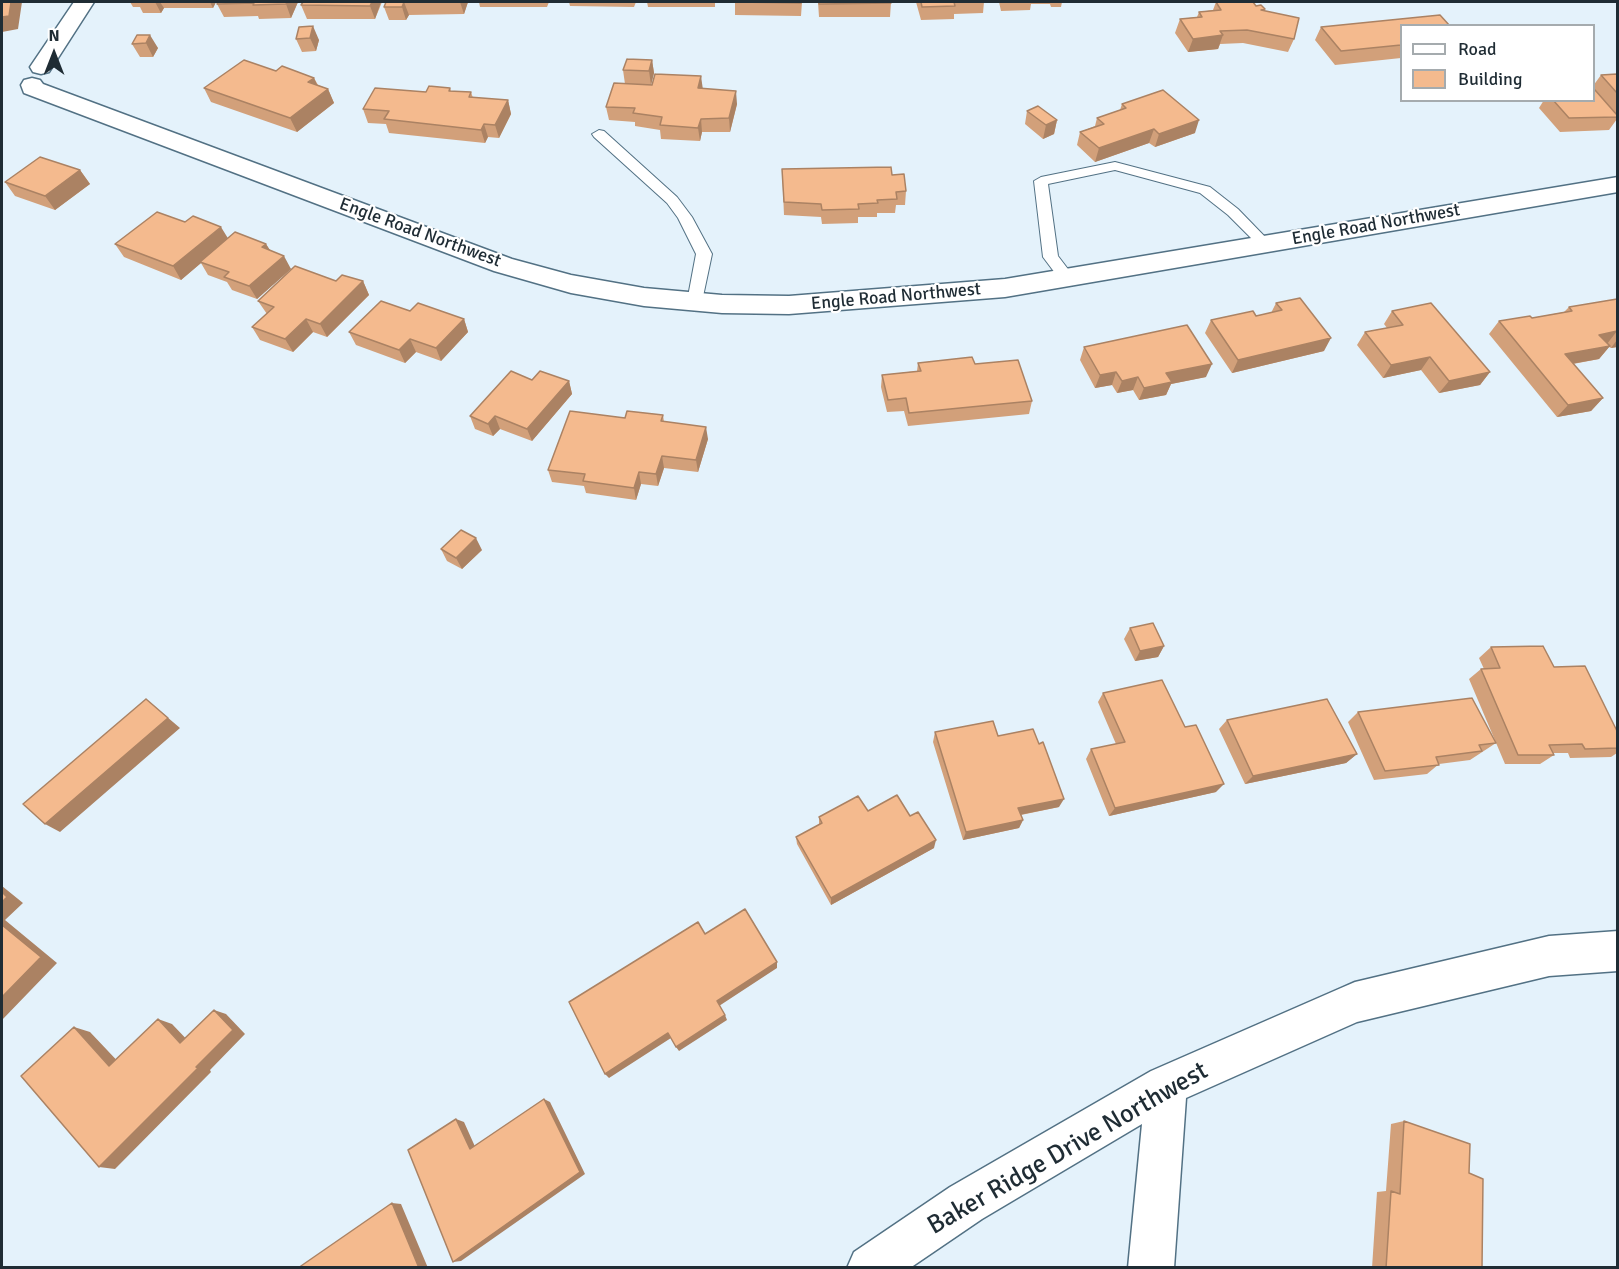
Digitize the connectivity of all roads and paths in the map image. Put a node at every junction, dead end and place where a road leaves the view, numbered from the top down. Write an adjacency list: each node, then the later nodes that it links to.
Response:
1 (84, 2): 6 (street, Engle Road Northwest)
2 (599, 134): 6 (lane)
3 (1617, 184): 4 (street, Engle Road Northwest)
4 (1265, 244): 5 (street, Engle Road Northwest); 5 (lane)
5 (1066, 277): 6 (street, Engle Road Northwest)
6 (695, 302)
7 (1617, 951): 8 (street, Baker Ridge Drive Northwest)
8 (1166, 1086): 9 (street, Baker Ridge Drive Northwest); 10 (street)
9 (870, 1268)
10 (1152, 1268)

